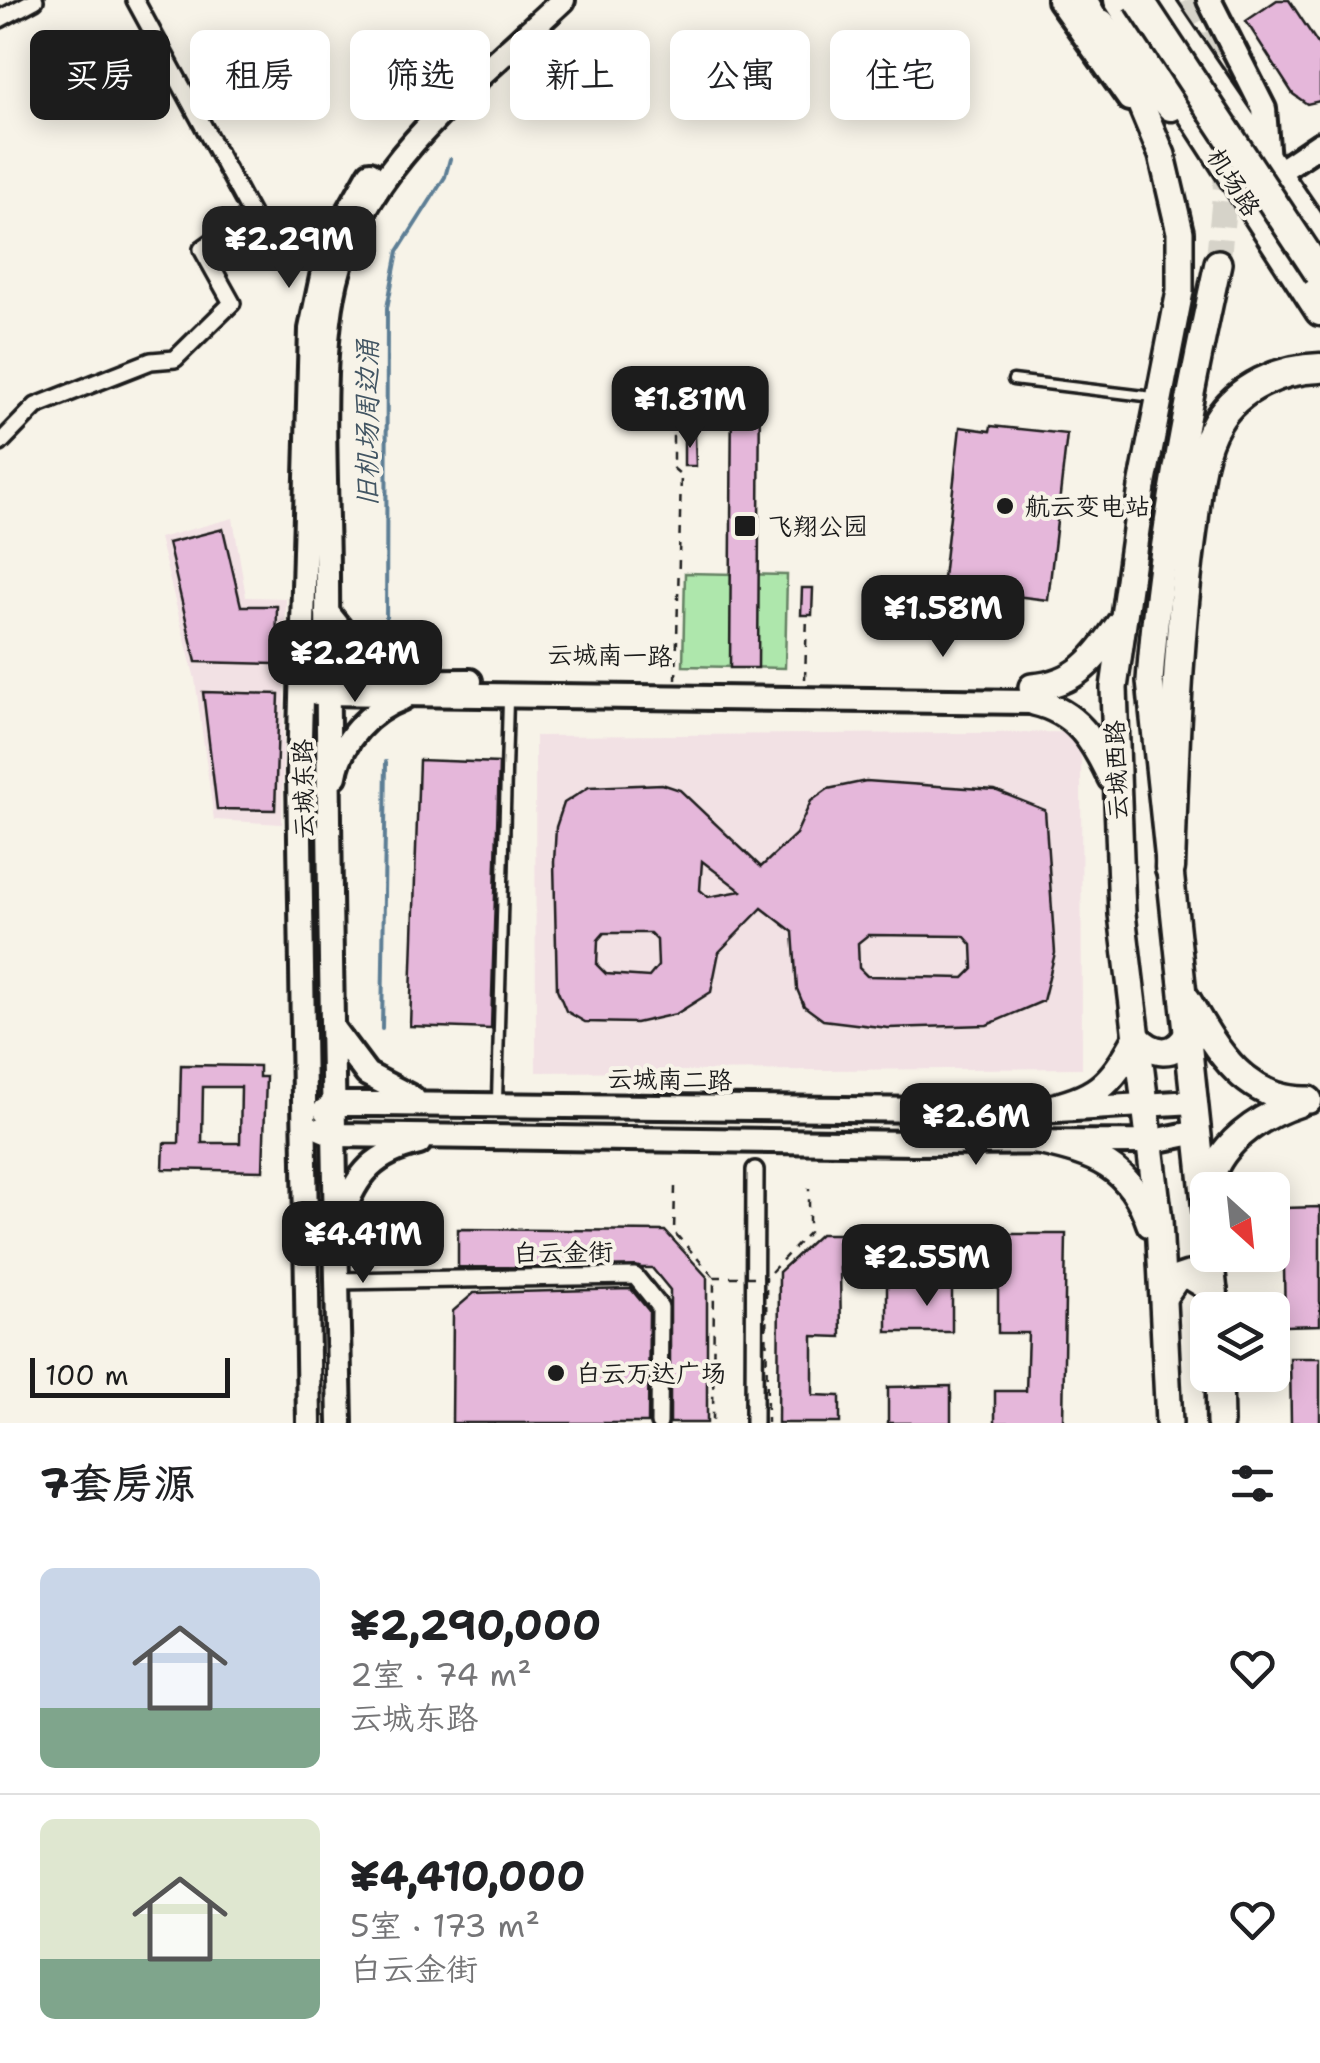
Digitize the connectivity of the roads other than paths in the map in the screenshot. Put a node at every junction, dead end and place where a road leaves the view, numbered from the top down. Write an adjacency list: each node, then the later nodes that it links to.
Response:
1 (35, 0): 11 (street)
2 (135, 0): 25 (street)
3 (541, 0): 28 (street, 云城东路)
4 (563, 0): 26 (street, 云城东路)
5 (1059, 0): 13 (street)
6 (1084, 0): 12 (main road, 云城西路)
7 (1118, 0): 15 (highway, 机场路)
8 (1139, 0): 20 (highway, bridge)
9 (1158, 0): 17 (highway, 机场路)
10 (1209, 0): 17 (street)
11 (0, 18)
12 (1101, 24): 13 (main road, 云城西路); 15 (highway)
13 (1149, 125): 24 (main road, 云城西路)
14 (1320, 126): 17 (street)
15 (1199, 129): 17 (street); 21 (highway, 机场路)
16 (1320, 144): 17 (street)
17 (1273, 167): 18 (highway, 机场路)
18 (1320, 238)
19 (1218, 264): 37 (main road, 云城西路)
20 (1320, 274)
21 (1320, 311)
22 (1320, 368): 37 (highway)
23 (1014, 380): 24 (lane)
24 (1159, 398): 27 (main road, 云城西路)
25 (0, 443)
26 (327, 612): 29 (street, 云城东路); 30 (street)
27 (1122, 618): 31 (main road); 35 (main road, 云城西路)
28 (300, 688): 29 (street, 云城南一路); 34 (street, 云城东路)
29 (328, 688): 30 (street, 云城南一路); 33 (street, 云城东路)
30 (410, 688): 31 (street, 云城南一路); 32 (street, 云城南一路); 36 (street)
31 (1033, 695): 32 (street, 云城南一路); 35 (main road)
32 (508, 696): 46 (lane)
33 (330, 770): 34 (street); 36 (street, 云城东路)
34 (299, 773): 49 (street, 云城东路)
35 (1115, 787): 41 (main road, 云城西路)
36 (331, 800): 39 (street, 云城东路)
37 (1170, 868): 38 (main road, 云城西路)
38 (1182, 990): 40 (main road, 云城西路); 42 (main road)
39 (334, 1030): 44 (street, 云城东路); 45 (street)
40 (1187, 1035): 41 (main road); 43 (main road, 云城西路)
41 (1136, 1037): 47 (main road, 云城西路); 48 (main road)
42 (1315, 1099): 58 (main road)
43 (1194, 1102): 47 (street, 云城南二路); 50 (main road, 云城西路)
44 (335, 1104): 45 (street, 云城南二路); 49 (street); 51 (street, 云城东路)
45 (456, 1105): 46 (street, 云城南二路)
46 (497, 1105): 48 (street, 云城南二路); 53 (street)
47 (1145, 1108): 48 (street, 云城南二路); 55 (main road, 云城西路)
48 (1040, 1111)
49 (304, 1122): 51 (street); 65 (street, 云城东路)
50 (1198, 1132): 55 (street); 57 (main road, 云城西路)
51 (336, 1135): 52 (street); 59 (street, 云城东路)
52 (457, 1136): 53 (street); 59 (street)
53 (495, 1136): 54 (street)
54 (1038, 1141): 55 (street); 60 (main road)
55 (1149, 1142): 60 (main road, 云城西路)
56 (755, 1170): 68 (street)
57 (1203, 1172)
58 (1211, 1172)
59 (337, 1228): 61 (street, 云城东路)
60 (1162, 1262): 63 (main road, 云城西路)
61 (337, 1281): 66 (street, 云城东路); 67 (street, 白云金街)
62 (1206, 1292): 63 (main road)
63 (1165, 1295): 69 (main road, 云城西路)
64 (1219, 1392): 70 (main road)
65 (309, 1423)
66 (340, 1423)
67 (659, 1423)
68 (754, 1423)
69 (1169, 1423)
70 (1220, 1423)

